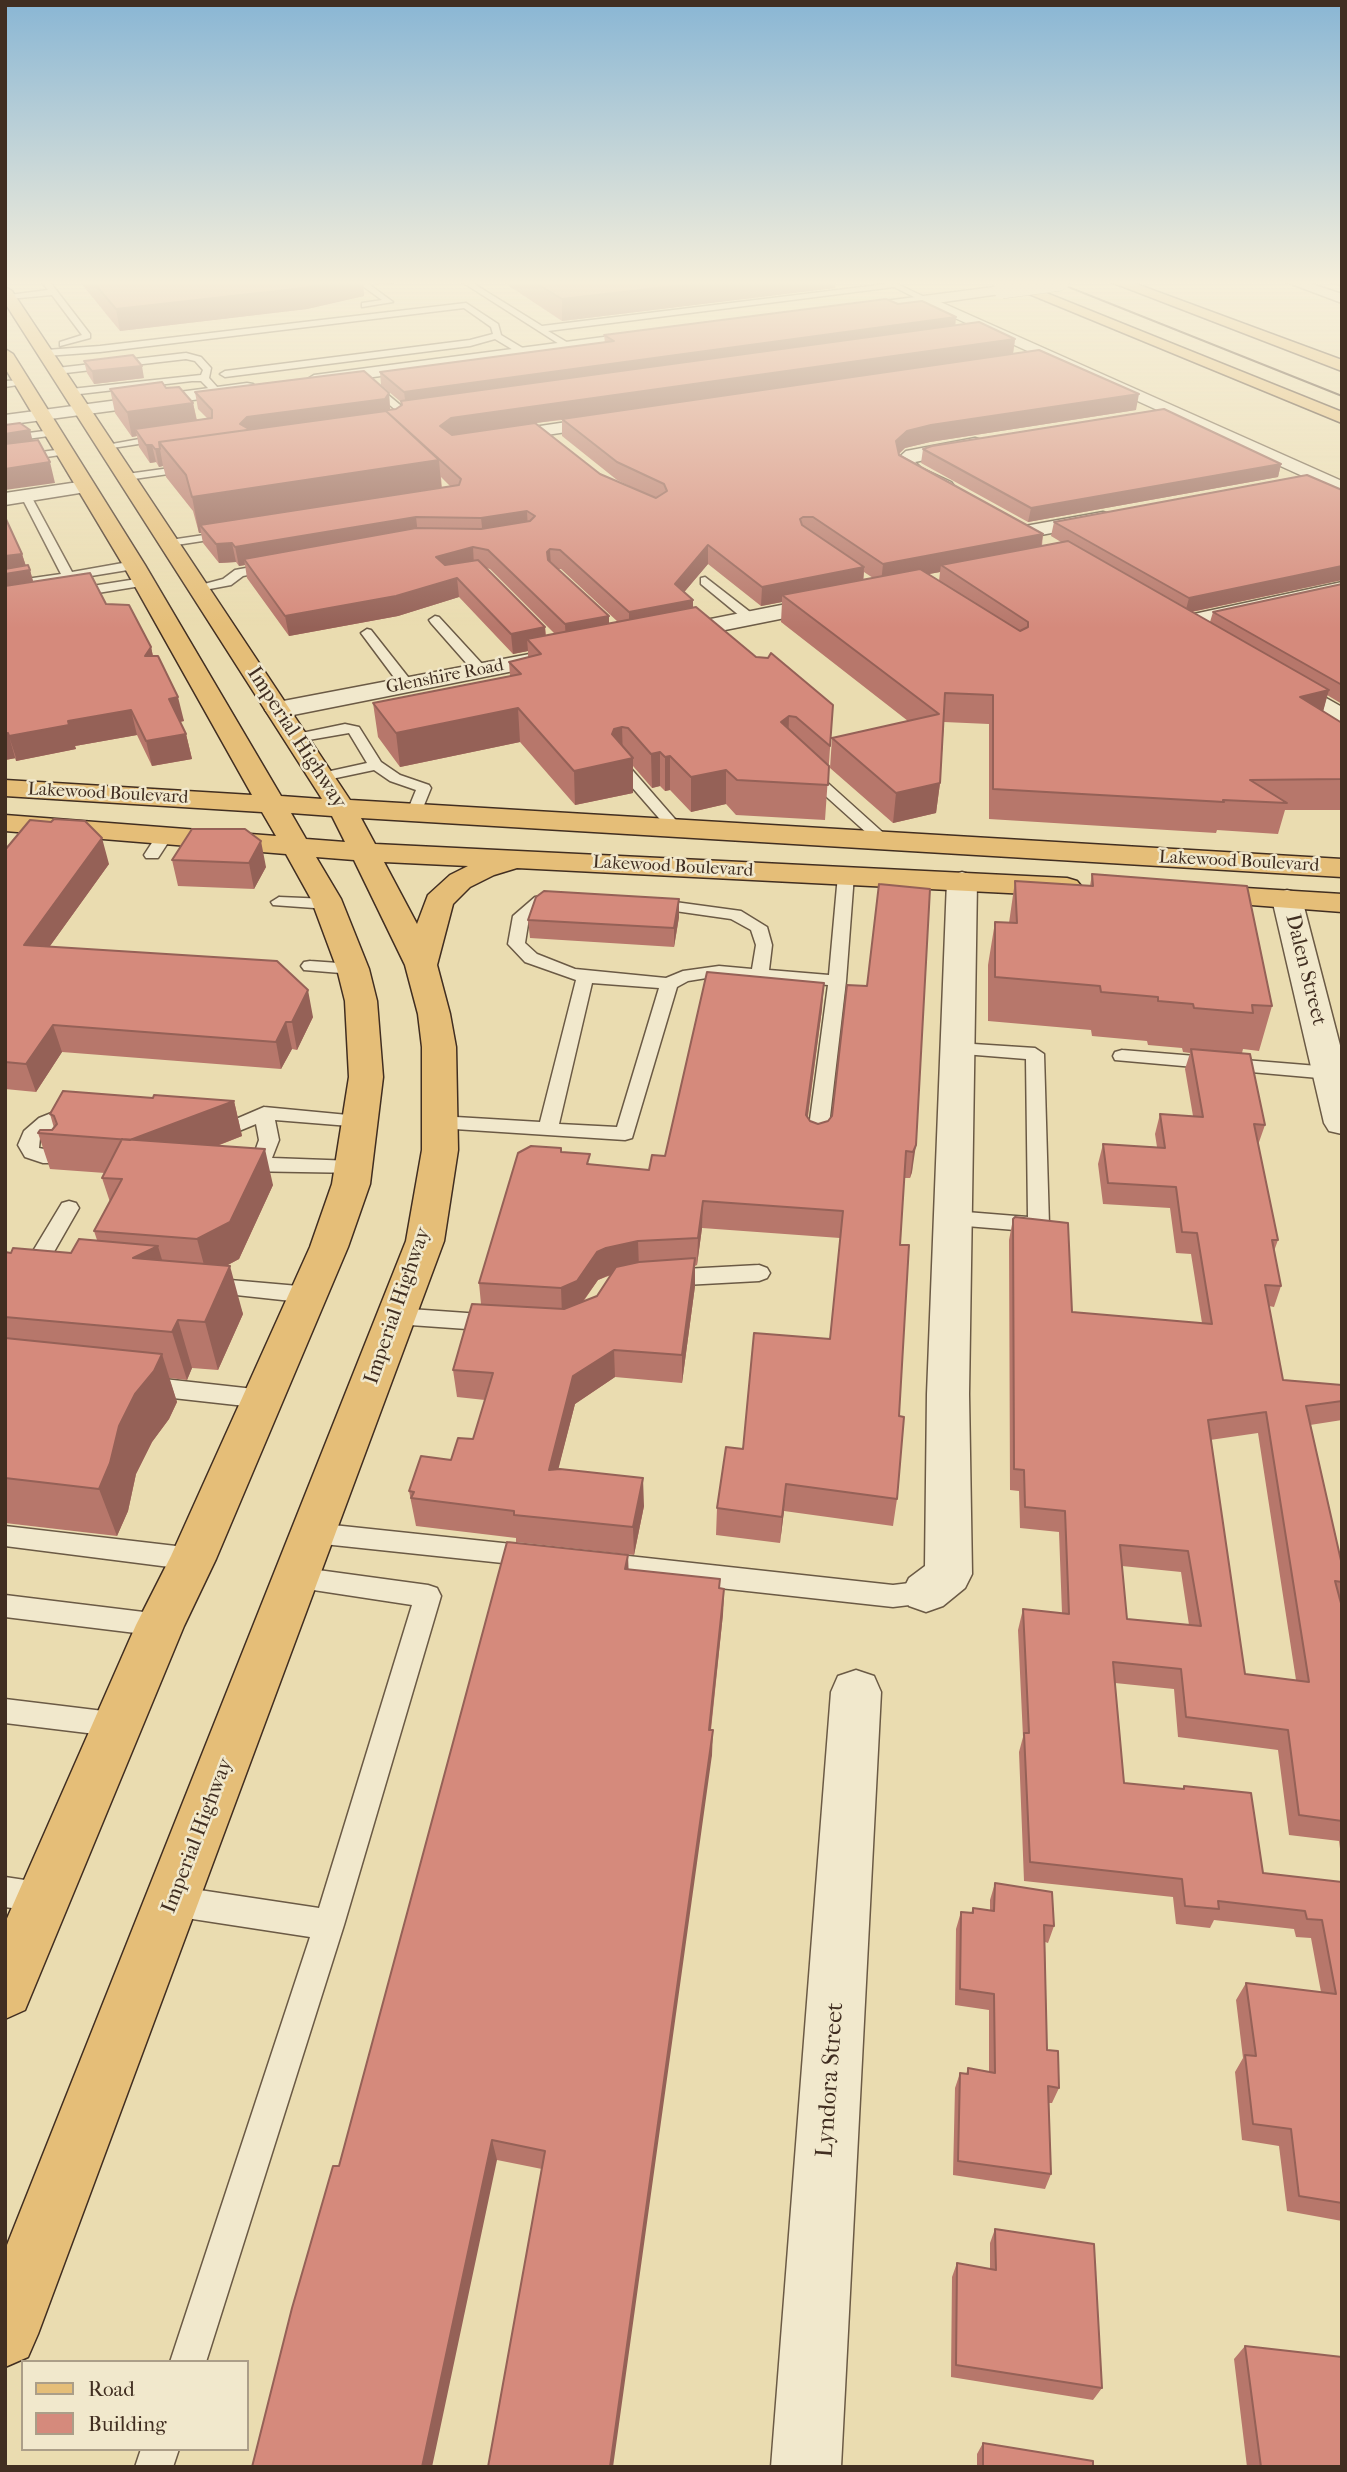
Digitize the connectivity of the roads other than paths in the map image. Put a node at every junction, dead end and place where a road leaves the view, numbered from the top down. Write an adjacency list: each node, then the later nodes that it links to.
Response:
1 (28, 397): 15 (main road)
2 (75, 397): 9 (main road, Imperial Highway)
3 (197, 397): 9 (street)
4 (382, 397): 8 (lane)
5 (1142, 397): 10 (street)
6 (1269, 397): 17 (main road)
7 (1291, 397): 13 (main road)
8 (428, 409)
9 (83, 410): 15 (street); 22 (main road, Imperial Highway)
10 (1174, 412): 11 (street); 28 (street)
11 (1147, 416)
12 (637, 417): 16 (street)
13 (1342, 418)
14 (5, 420): 15 (street)
15 (47, 424): 19 (lane); 24 (main road)
16 (541, 431): 20 (street); 23 (street)
17 (1342, 432)
18 (174, 436): 22 (lane)
19 (5, 439)
20 (478, 440)
21 (1000, 440): 33 (street)
22 (106, 446): 27 (main road, Imperial Highway)
23 (562, 449)
24 (63, 452): 25 (lane); 30 (main road)
25 (5, 460)
26 (207, 466): 27 (lane)
27 (127, 477): 39 (main road, Imperial Highway)
28 (1320, 478): 29 (street); 31 (street)
29 (1279, 485)
30 (85, 487): 32 (street); 42 (main road)
31 (1342, 488)
32 (26, 496): 34 (street); 43 (lane)
33 (965, 498)
34 (5, 499)
35 (1119, 515): 37 (street)
36 (1001, 519): 37 (street)
37 (1026, 532): 40 (street)
38 (240, 533): 39 (lane)
39 (170, 543): 46 (main road, Imperial Highway)
40 (1056, 551)
41 (281, 565): 46 (lane)
42 (139, 573): 43 (lane); 48 (lane); 69 (main road)
43 (68, 576): 45 (lane)
44 (705, 581): 51 (lane)
45 (5, 586)
46 (198, 587): 61 (main road, Imperial Highway)
47 (1342, 589): 53 (street)
48 (59, 596)
49 (856, 598): 51 (street)
50 (1157, 610): 53 (street)
51 (750, 618): 56 (street)
52 (435, 620): 58 (lane)
53 (1180, 624): 55 (street)
54 (367, 633): 60 (lane)
55 (1203, 637)
56 (642, 639)
57 (565, 650): 58 (street, Glenshire Road)
58 (480, 670): 60 (street, Glenshire Road)
59 (1261, 671): 62 (street)
60 (407, 685): 61 (street, Glenshire Road)
61 (278, 710): 63 (main road, Imperial Highway)
62 (1342, 718)
63 (297, 738): 65 (lane); 67 (main road, Imperial Highway)
64 (789, 756): 74 (lane)
65 (376, 765): 67 (lane); 71 (lane)
66 (622, 767): 73 (lane)
67 (322, 777): 70 (main road, Imperial Highway)
68 (5, 788): 69 (main road, Lakewood Boulevard)
69 (271, 804): 70 (main road, Lakewood Boulevard); 75 (main road)
70 (341, 807): 71 (main road, Lakewood Boulevard); 76 (main road, Imperial Highway)
71 (415, 812): 73 (main road, Lakewood Boulevard)
72 (21, 830): 75 (main road, Lakewood Boulevard)
73 (676, 830): 74 (main road, Lakewood Boulevard)
74 (884, 841): 78 (main road, Lakewood Boulevard)
75 (296, 845): 76 (main road, Lakewood Boulevard); 88 (main road)
76 (364, 852): 77 (main road, Lakewood Boulevard); 89 (main road, Imperial Highway)
77 (522, 859): 79 (main road, Lakewood Boulevard); 89 (main road)
78 (1342, 868)
79 (846, 875): 80 (main road, Lakewood Boulevard); 94 (lane)
80 (962, 881): 81 (main road, Lakewood Boulevard); 96 (street)
81 (1098, 889)
82 (1165, 892): 84 (main road, Lakewood Boulevard)
83 (579, 899): 93 (lane)
84 (1287, 899): 86 (main road, Lakewood Boulevard); 98 (street, Dalen Street)
85 (279, 902): 88 (lane)
86 (1342, 902)
87 (642, 903): 92 (lane)
88 (328, 904): 91 (main road)
89 (421, 965): 102 (main road, Imperial Highway)
90 (310, 966): 91 (lane)
91 (353, 969): 101 (main road)
92 (760, 975): 94 (lane); 95 (lane)
93 (585, 977): 95 (lane); 105 (lane)
94 (837, 981): 106 (lane)
95 (669, 984): 105 (lane)
96 (958, 1049): 112 (street); 112 (lane)
97 (1122, 1056): 98 (lane)
98 (1330, 1073): 103 (street, Dalen Street)
99 (264, 1113): 101 (lane); 104 (lane); 108 (lane)
100 (103, 1117): 107 (lane)
101 (362, 1121): 109 (main road)
102 (439, 1122): 105 (lane); 120 (main road, Imperial Highway)
103 (1342, 1123)
104 (199, 1124)
105 (548, 1129)
106 (817, 1142)
107 (57, 1158)
108 (257, 1164): 109 (lane); 110 (lane)
109 (354, 1168): 119 (main road)
110 (226, 1169)
111 (69, 1208): 113 (lane)
112 (954, 1218): 128 (street)
113 (32, 1270): 114 (lane); 117 (lane)
114 (60, 1273)
115 (759, 1273): 116 (lane)
116 (639, 1279)
117 (14, 1284)
118 (186, 1284): 119 (lane)
119 (310, 1295): 123 (main road)
120 (396, 1316): 121 (lane); 124 (main road, Imperial Highway)
121 (514, 1325)
122 (124, 1384): 123 (lane)
123 (262, 1399): 126 (main road)
124 (314, 1533): 127 (main road, Imperial Highway); 128 (lane)
125 (5, 1536): 126 (lane)
126 (193, 1559): 130 (main road)
127 (296, 1578): 135 (main road, Imperial Highway); 136 (lane)
128 (926, 1592)
129 (5, 1606): 130 (lane)
130 (160, 1625): 133 (main road)
131 (856, 1692): 140 (street, Lyndora Street)
132 (5, 1711): 133 (lane)
133 (120, 1725): 134 (main road)
134 (25, 1895): 137 (main road)
135 (173, 1901): 136 (lane); 138 (main road, Imperial Highway)
136 (329, 1925): 139 (lane)
137 (5, 1990)
138 (5, 2334)
139 (189, 2360)
140 (806, 2467)

